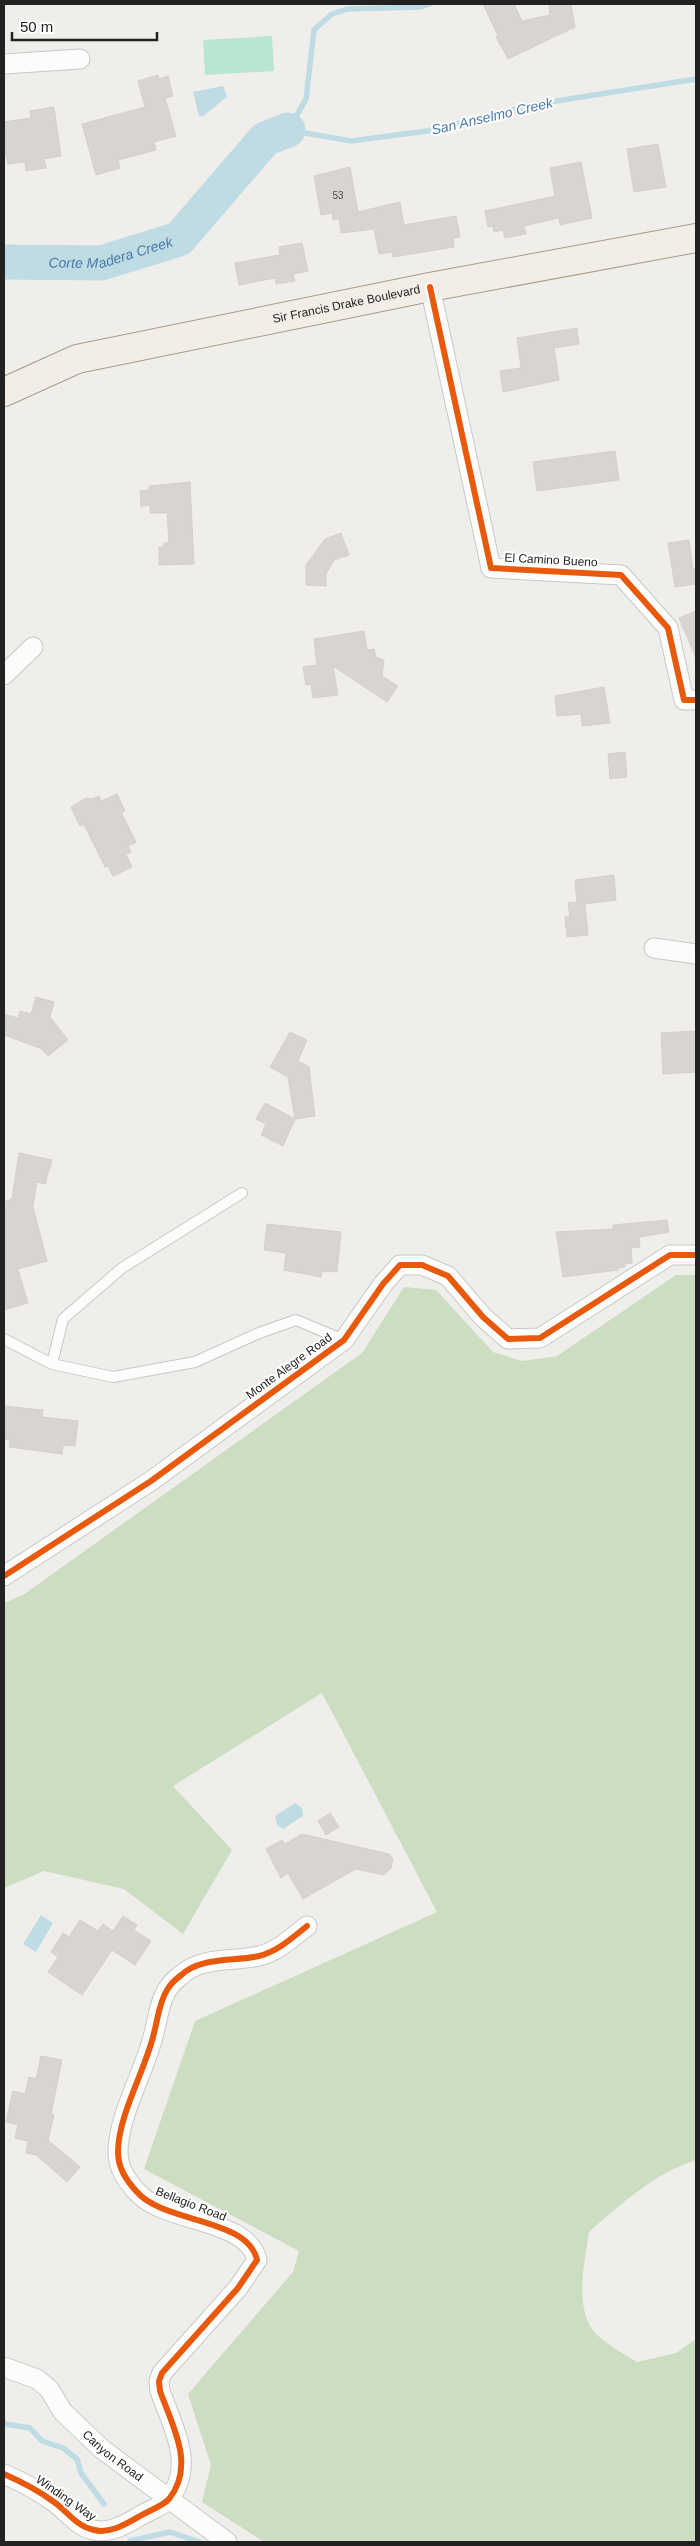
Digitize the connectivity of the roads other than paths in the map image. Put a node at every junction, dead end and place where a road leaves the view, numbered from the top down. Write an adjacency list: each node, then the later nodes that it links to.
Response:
1 (80, 59): 2 (street)
2 (4, 64)
3 (696, 238): 4 (main road, Sir Francis Drake Boulevard)
4 (430, 287): 5 (main road, Sir Francis Drake Boulevard); 8 (street, El Camino Bueno)
5 (4, 392)
6 (33, 647): 7 (street)
7 (4, 675)
8 (696, 700)
9 (654, 948): 10 (street)
10 (696, 954)
11 (242, 1193): 15 (lane)
12 (696, 1255): 14 (street, Monte Alegre Road)
13 (4, 1339): 15 (lane)
14 (344, 1340): 15 (lane); 16 (street, Monte Alegre Road)
15 (52, 1364)
16 (4, 1576)
17 (307, 1926): 20 (street, Bellagio Road)
18 (4, 2368): 20 (street, Canyon Road)
19 (4, 2474): 20 (street, Winding Way)
20 (168, 2500): 21 (street, Canyon Road)
21 (227, 2542)

